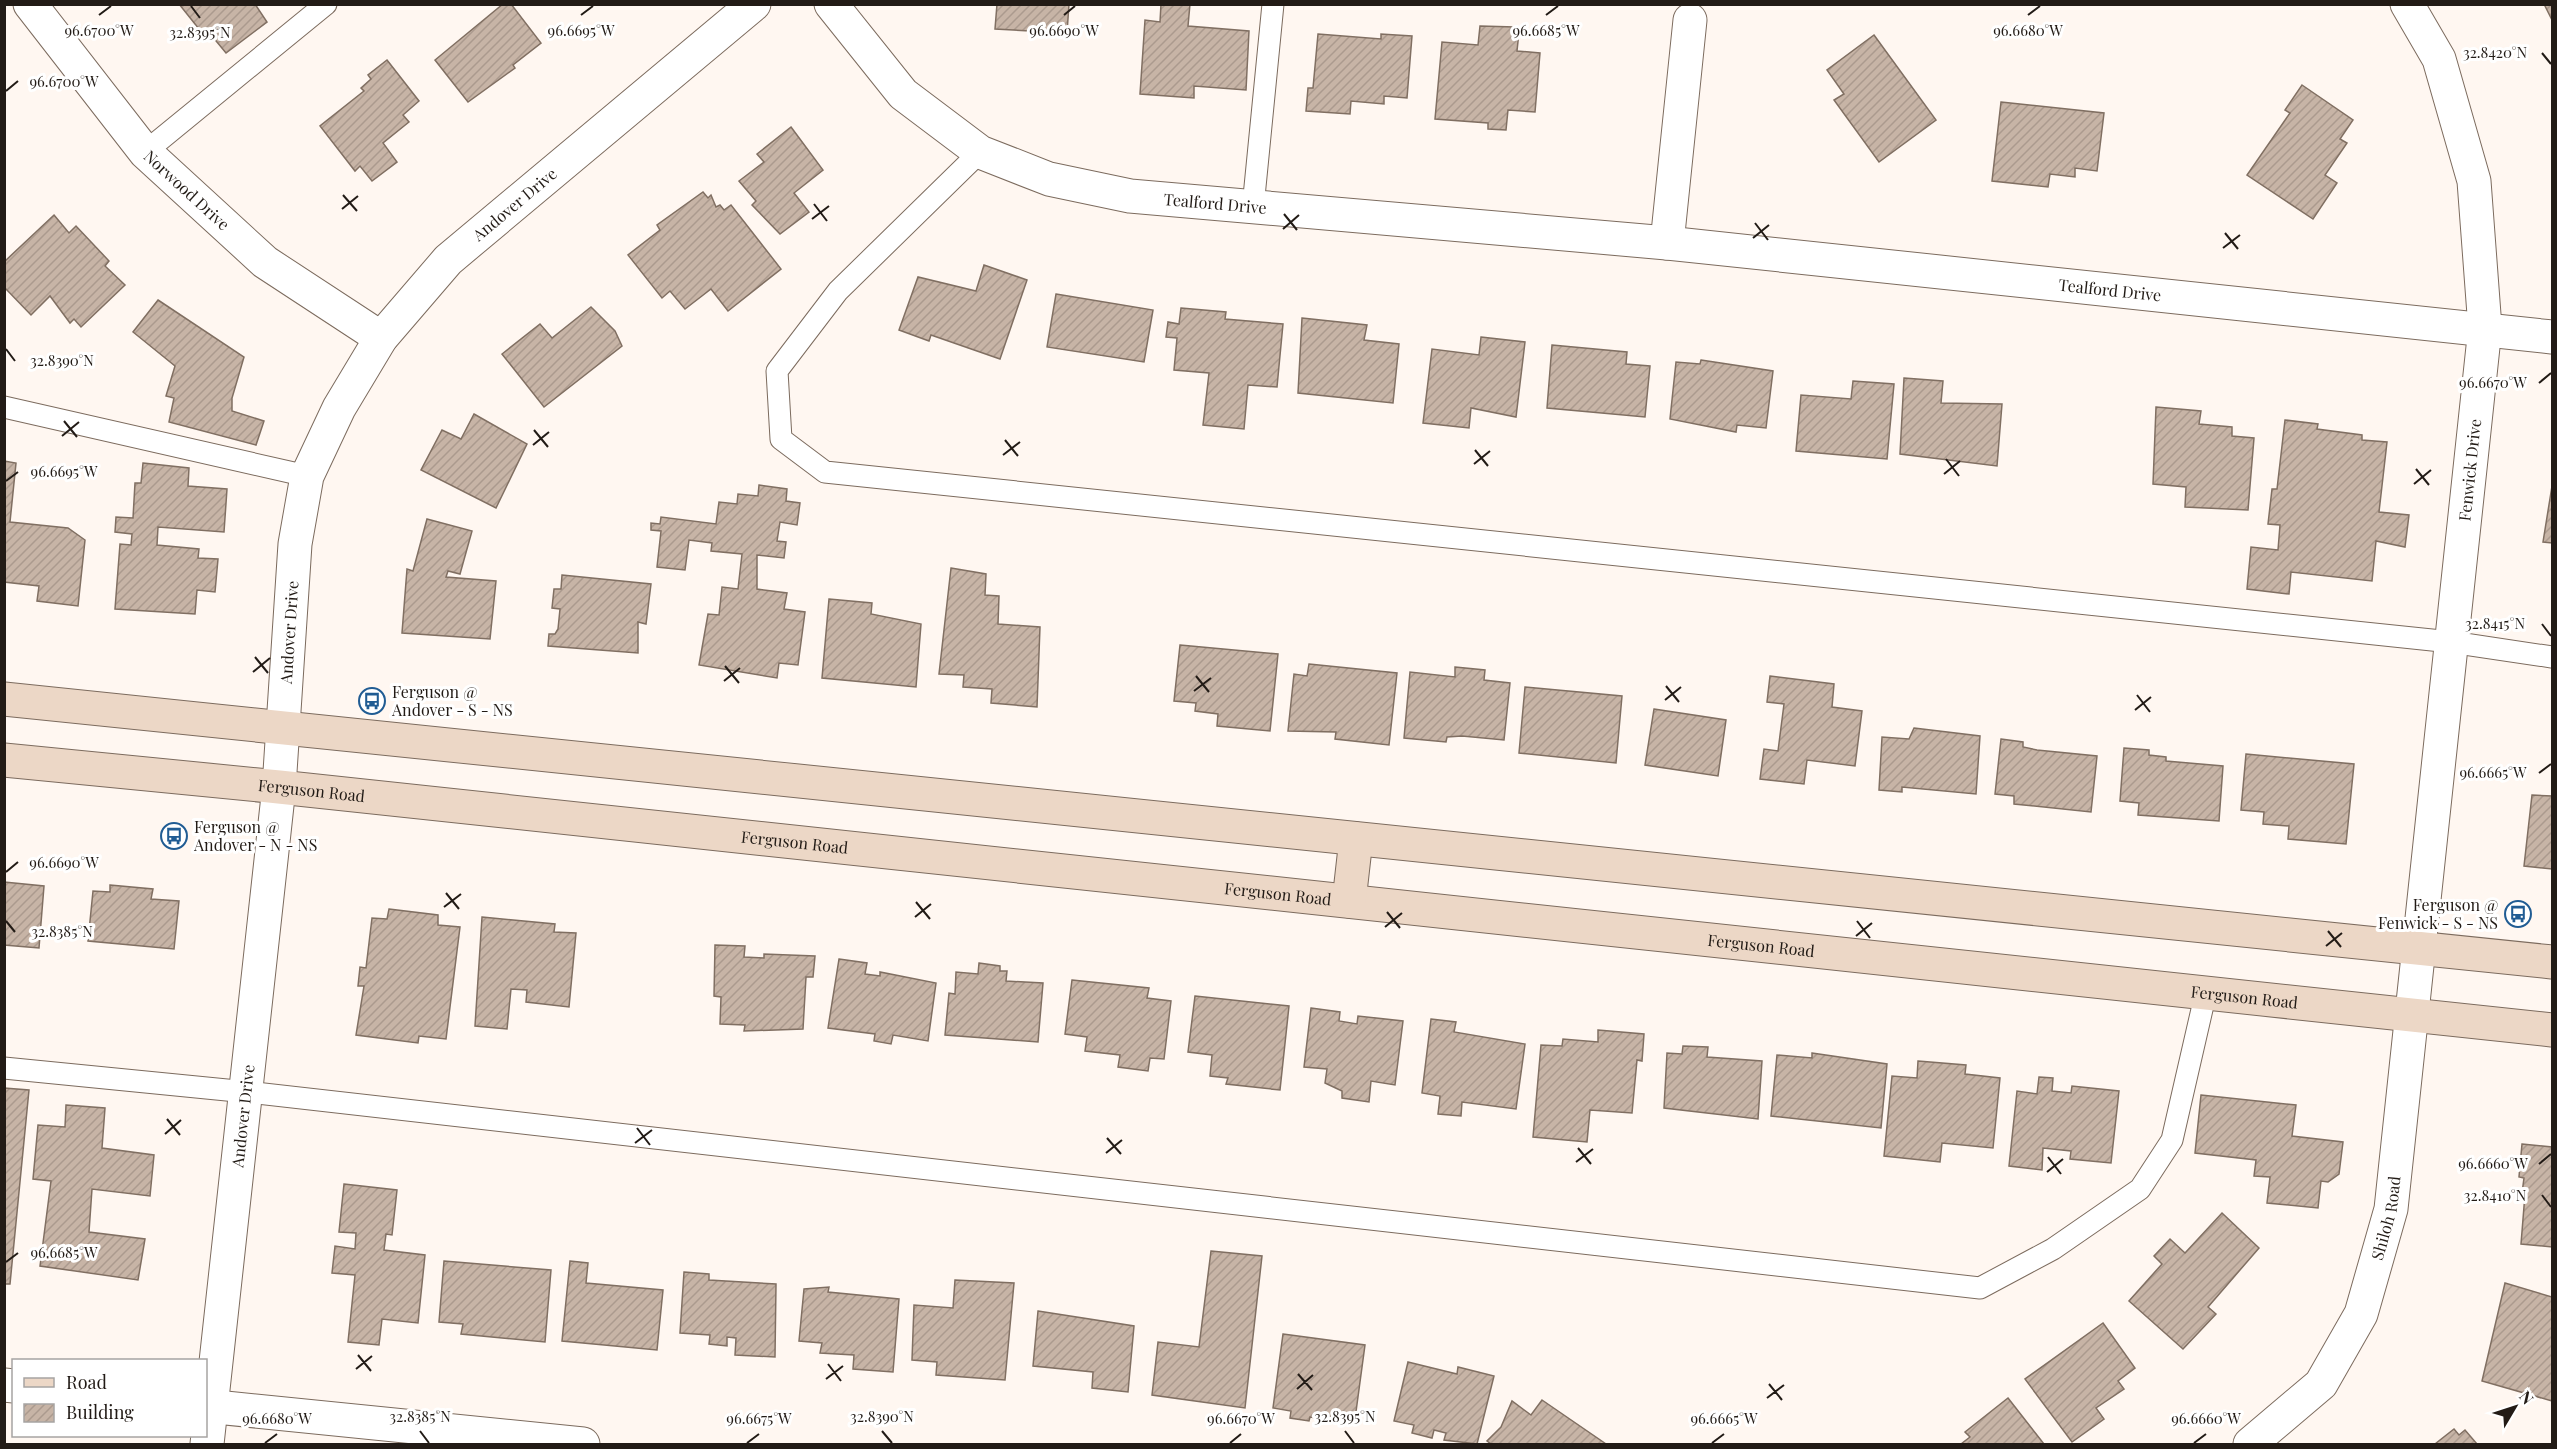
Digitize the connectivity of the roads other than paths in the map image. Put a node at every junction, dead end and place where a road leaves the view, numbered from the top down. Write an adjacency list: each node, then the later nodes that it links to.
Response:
1 (30, 4): 8 (street, Norwood Drive)
2 (326, 4): 8 (lane)
3 (754, 4): 14 (street, Andover Drive)
4 (831, 4): 9 (street, Tealford Drive)
5 (1273, 4): 10 (lane)
6 (2407, 4): 12 (street, Fenwick Drive)
7 (1690, 21): 11 (street)
8 (145, 152): 14 (street, Norwood Drive)
9 (980, 152): 10 (street, Tealford Drive); 17 (lane)
10 (1253, 207): 11 (street, Tealford Drive)
11 (1667, 243): 12 (street, Tealford Drive)
12 (2485, 328): 13 (street, Tealford Drive); 17 (street, Fenwick Drive)
13 (2553, 337)
14 (381, 338): 16 (street, Andover Drive)
15 (4, 407): 16 (lane)
16 (307, 476): 20 (street, Andover Drive)
17 (2451, 642): 18 (lane); 25 (street, Fenwick Drive)
18 (2553, 657)
19 (4, 699): 20 (main road)
20 (282, 728): 22 (street, Andover Drive); 23 (main road)
21 (4, 760): 22 (main road, Ferguson Road)
22 (279, 787): 24 (main road, Ferguson Road); 31 (street, Andover Drive)
23 (1356, 839): 24 (main road); 25 (main road)
24 (1349, 901): 27 (main road, Ferguson Road)
25 (2419, 948): 26 (main road); 28 (street, Shiloh Road)
26 (2553, 962)
27 (2206, 992): 28 (main road, Ferguson Road); 31 (lane)
28 (2411, 1013): 29 (main road, Ferguson Road); 35 (street, Shiloh Road)
29 (2553, 1030)
30 (4, 1068): 31 (lane)
31 (247, 1092): 32 (street, Andover Drive)
32 (208, 1406): 33 (street, Andover Drive); 34 (street)
33 (207, 1444)
34 (583, 1444)
35 (2250, 1444)

